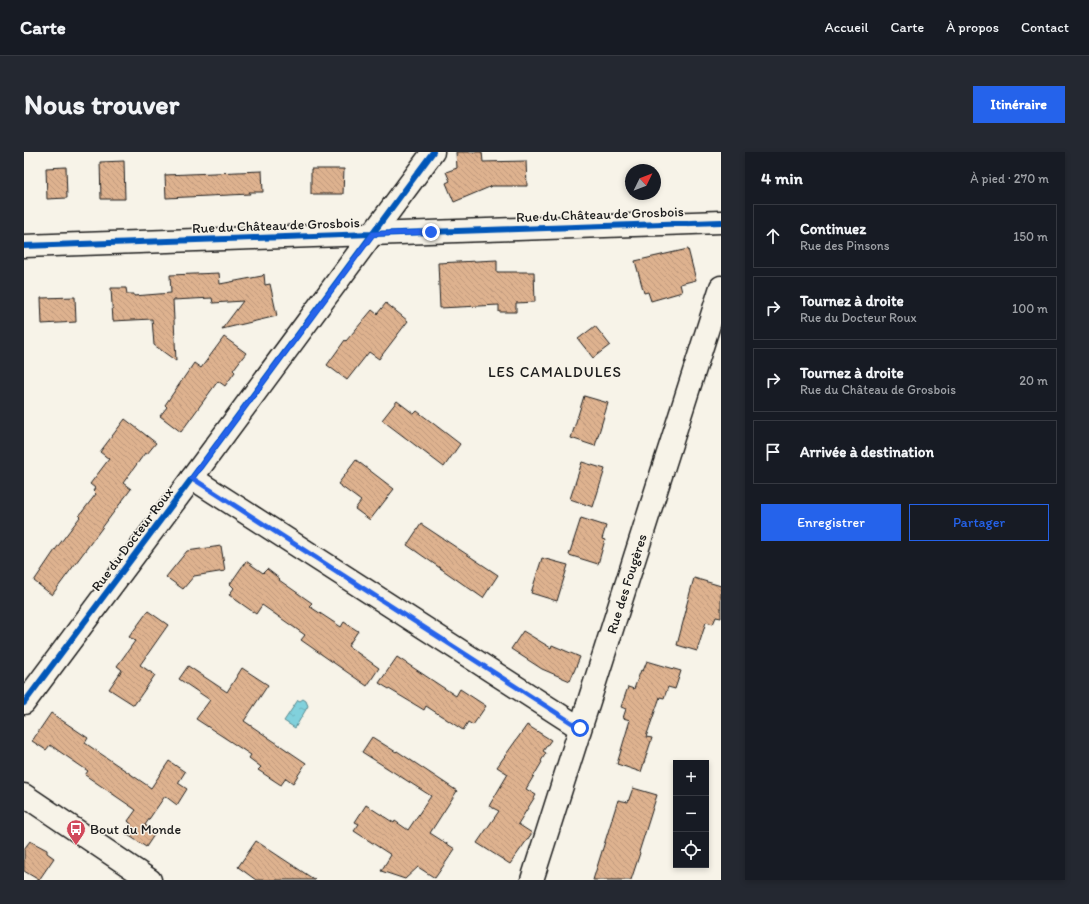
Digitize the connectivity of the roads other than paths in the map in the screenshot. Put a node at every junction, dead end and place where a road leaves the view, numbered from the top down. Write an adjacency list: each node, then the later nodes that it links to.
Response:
1 (433, 152): 3 (street, Rue du Docteur Roux)
2 (721, 222): 3 (street, Rue du Château de Grosbois)
3 (373, 234): 4 (street, Rue du Château de Grosbois); 6 (street, Rue du Docteur Roux)
4 (24, 246)
5 (721, 287): 8 (street, Rue des Fougères)
6 (192, 478): 7 (street, Rue du Docteur Roux); 8 (street)
7 (24, 703)
8 (580, 728): 11 (street, Rue des Fougères)
9 (24, 795): 10 (street)
10 (150, 880)
11 (532, 880)

